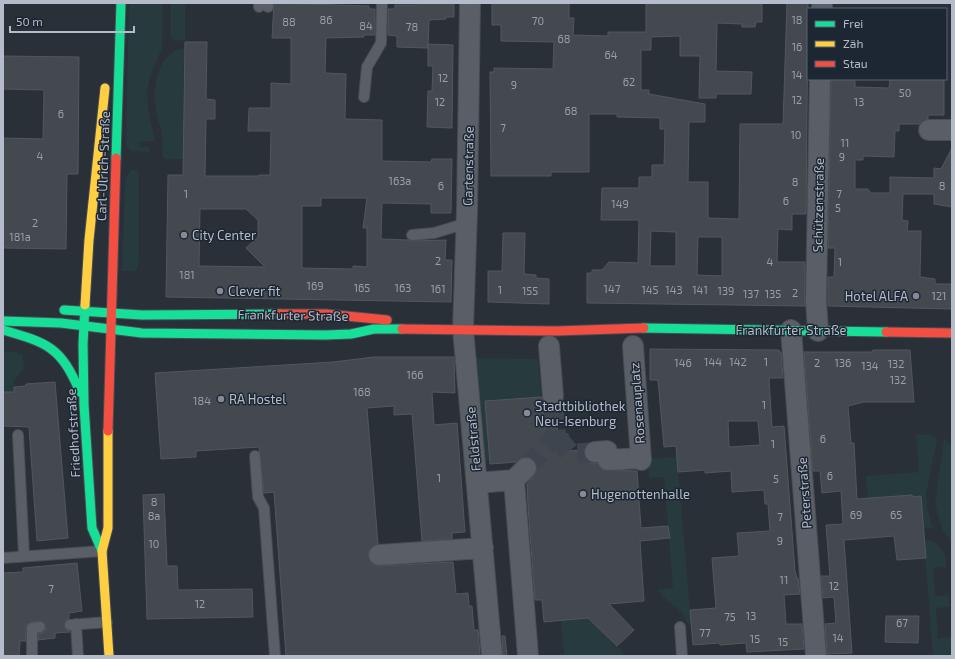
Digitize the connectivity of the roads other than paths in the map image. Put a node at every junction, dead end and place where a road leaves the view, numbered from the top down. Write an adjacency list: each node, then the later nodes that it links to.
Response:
1 (121, 3): 13 (main road, Carl-Ulrich-Straße)
2 (382, 3): 6 (lane)
3 (470, 3): 9 (street, Gartenstraße)
4 (820, 80): 22 (street, Schützenstraße)
5 (106, 81): 12 (main road, Carl-Ulrich-Straße)
6 (364, 97)
7 (929, 130): 8 (street)
8 (952, 130)
9 (467, 223): 10 (lane); 18 (street, Gartenstraße)
10 (412, 235)
11 (54, 309): 12 (main road, Frankfurter Straße)
12 (86, 312): 13 (main road, Frankfurter Straße); 17 (main road, Friedhofstraße)
13 (112, 313): 18 (main road, Frankfurter Straße); 20 (main road, Carl-Ulrich-Straße)
14 (587, 320): 24 (main road, Frankfurter Straße)
15 (3, 321): 17 (main road, Frankfurter Straße)
16 (524, 321): 18 (main road, Frankfurter Straße)
17 (85, 326): 20 (main road, Frankfurter Straße); 27 (main road, Friedhofstraße)
18 (463, 326): 20 (main road, Frankfurter Straße); 24 (main road, Frankfurter Straße); 31 (street, Feldstraße)
19 (3, 330): 27 (main road)
20 (111, 330): 33 (main road, Friedhofstraße)
21 (791, 330): 22 (main road, Frankfurter Straße); 24 (main road, Frankfurter Straße); 47 (street, Peterstraße)
22 (818, 331): 23 (main road, Frankfurter Straße)
23 (952, 333)
24 (631, 337): 29 (street, Rosenauplatz)
25 (549, 346): 26 (street)
26 (553, 396)
27 (84, 405): 33 (main road, Friedhofstraße)
28 (18, 435): 35 (lane)
29 (595, 452)
30 (255, 456): 43 (lane)
31 (477, 484): 32 (street, Feldstraße); 45 (street)
32 (483, 548): 34 (street); 44 (street, Feldstraße)
33 (102, 551): 35 (lane); 37 (main road, Friedhofstraße)
34 (379, 554)
35 (24, 556): 36 (lane)
36 (3, 558)
37 (107, 622): 41 (lane); 42 (main road, Friedhofstraße)
38 (40, 627): 40 (lane)
39 (680, 627): 46 (lane)
40 (32, 656)
41 (78, 656)
42 (109, 656)
43 (275, 656)
44 (492, 656)
45 (528, 656)
46 (682, 656)
47 (816, 656)

